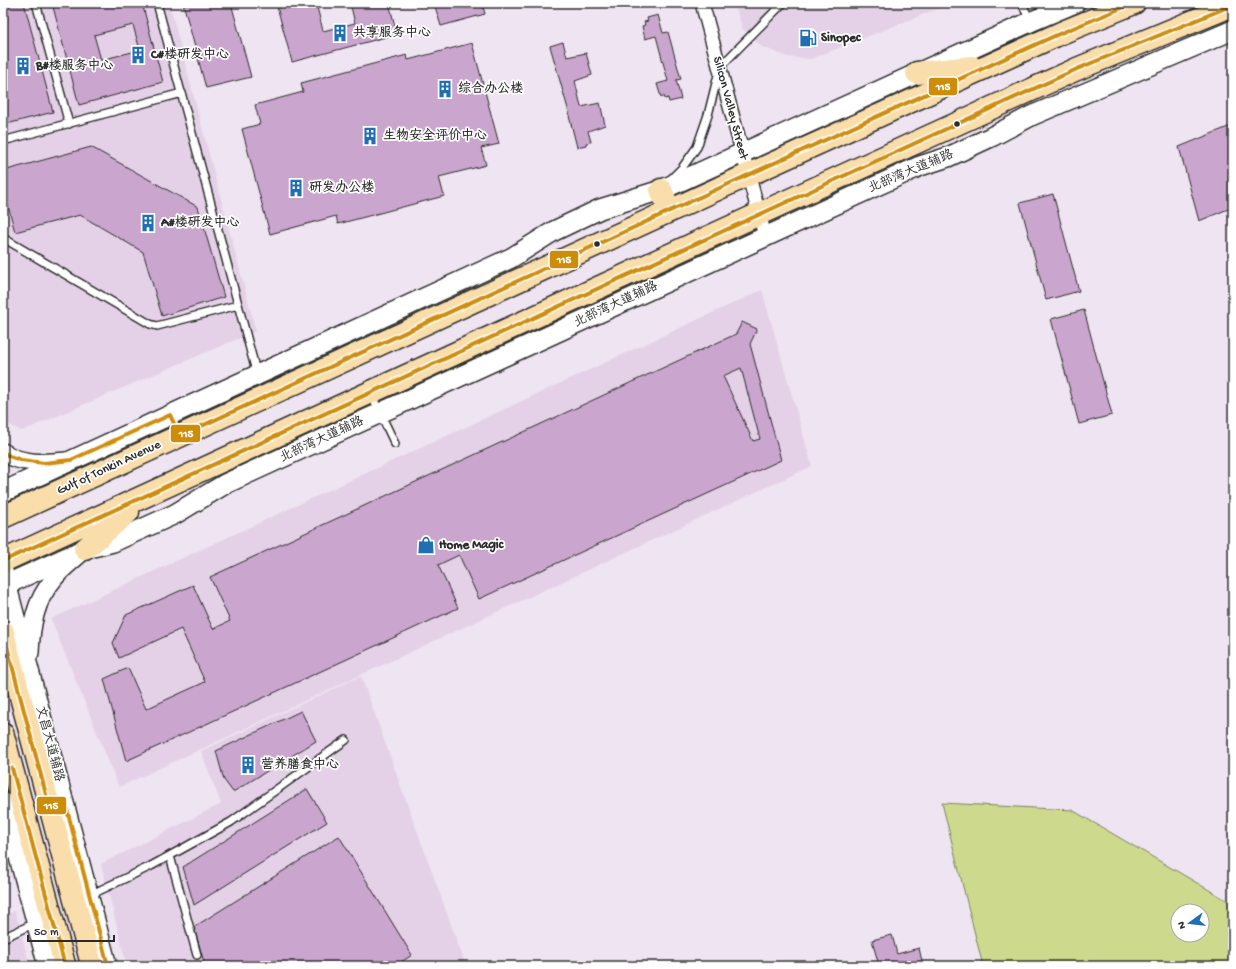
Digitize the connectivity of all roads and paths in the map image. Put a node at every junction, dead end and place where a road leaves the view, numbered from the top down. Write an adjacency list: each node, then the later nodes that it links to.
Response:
1 (36, 3): 15 (lane)
2 (158, 3): 14 (lane)
3 (702, 3): 12 (street, Silicon Valley Street)
4 (783, 3): 12 (lane)
5 (1022, 3): 9 (lane)
6 (1075, 3): 9 (main road)
7 (1134, 3): 11 (highway, Gulf of Tonkin Avenue)
8 (1233, 6): 21 (highway)
9 (1030, 22): 13 (main road)
10 (1233, 30): 22 (main road, 北部湾大道辅路)
11 (991, 65): 13 (highway); 18 (highway, Gulf of Tonkin Avenue)
12 (720, 67): 17 (street, Silicon Valley Street); 19 (lane)
13 (917, 73): 17 (main road)
14 (182, 93): 15 (lane); 24 (lane)
15 (69, 124): 16 (lane)
16 (3, 141)
17 (742, 152): 18 (street, Silicon Valley Street); 19 (main road)
18 (748, 175): 20 (highway, Gulf of Tonkin Avenue); 21 (street, Silicon Valley Street)
19 (660, 190): 20 (highway); 25 (main road)
20 (670, 211): 29 (highway, Gulf of Tonkin Avenue)
21 (759, 214): 22 (street, Silicon Valley Street); 26 (highway)
22 (765, 236): 27 (main road, 北部湾大道辅路)
23 (3, 238): 24 (lane)
24 (238, 305): 25 (lane)
25 (257, 375): 28 (main road)
26 (370, 392): 27 (lane); 34 (highway)
27 (380, 413): 30 (lane); 36 (main road, 北部湾大道辅路)
28 (170, 415): 29 (lane); 32 (main road)
29 (180, 436): 35 (highway, Gulf of Tonkin Avenue)
30 (394, 444)
31 (3, 452): 32 (street)
32 (71, 460): 33 (main road)
33 (3, 492)
34 (148, 494): 36 (highway); 37 (highway)
35 (3, 517)
36 (85, 549): 38 (main road, 北部湾大道辅路); 40 (street)
37 (3, 561)
38 (4, 580): 40 (street, 文昌大道辅路)
39 (3, 631): 44 (main road)
40 (29, 667): 44 (street, 文昌大道辅路)
41 (3, 734): 45 (main road)
42 (346, 740): 46 (lane)
43 (3, 801): 45 (street)
44 (57, 804): 47 (street, 文昌大道辅路); 53 (main road)
45 (25, 852): 48 (street); 52 (main road)
46 (170, 856): 47 (lane); 50 (lane)
47 (90, 895): 54 (street, 文昌大道辅路)
48 (35, 923): 49 (lane); 51 (street)
49 (3, 938)
50 (197, 955)
51 (47, 966)
52 (65, 966)
53 (92, 966)
54 (108, 966)

